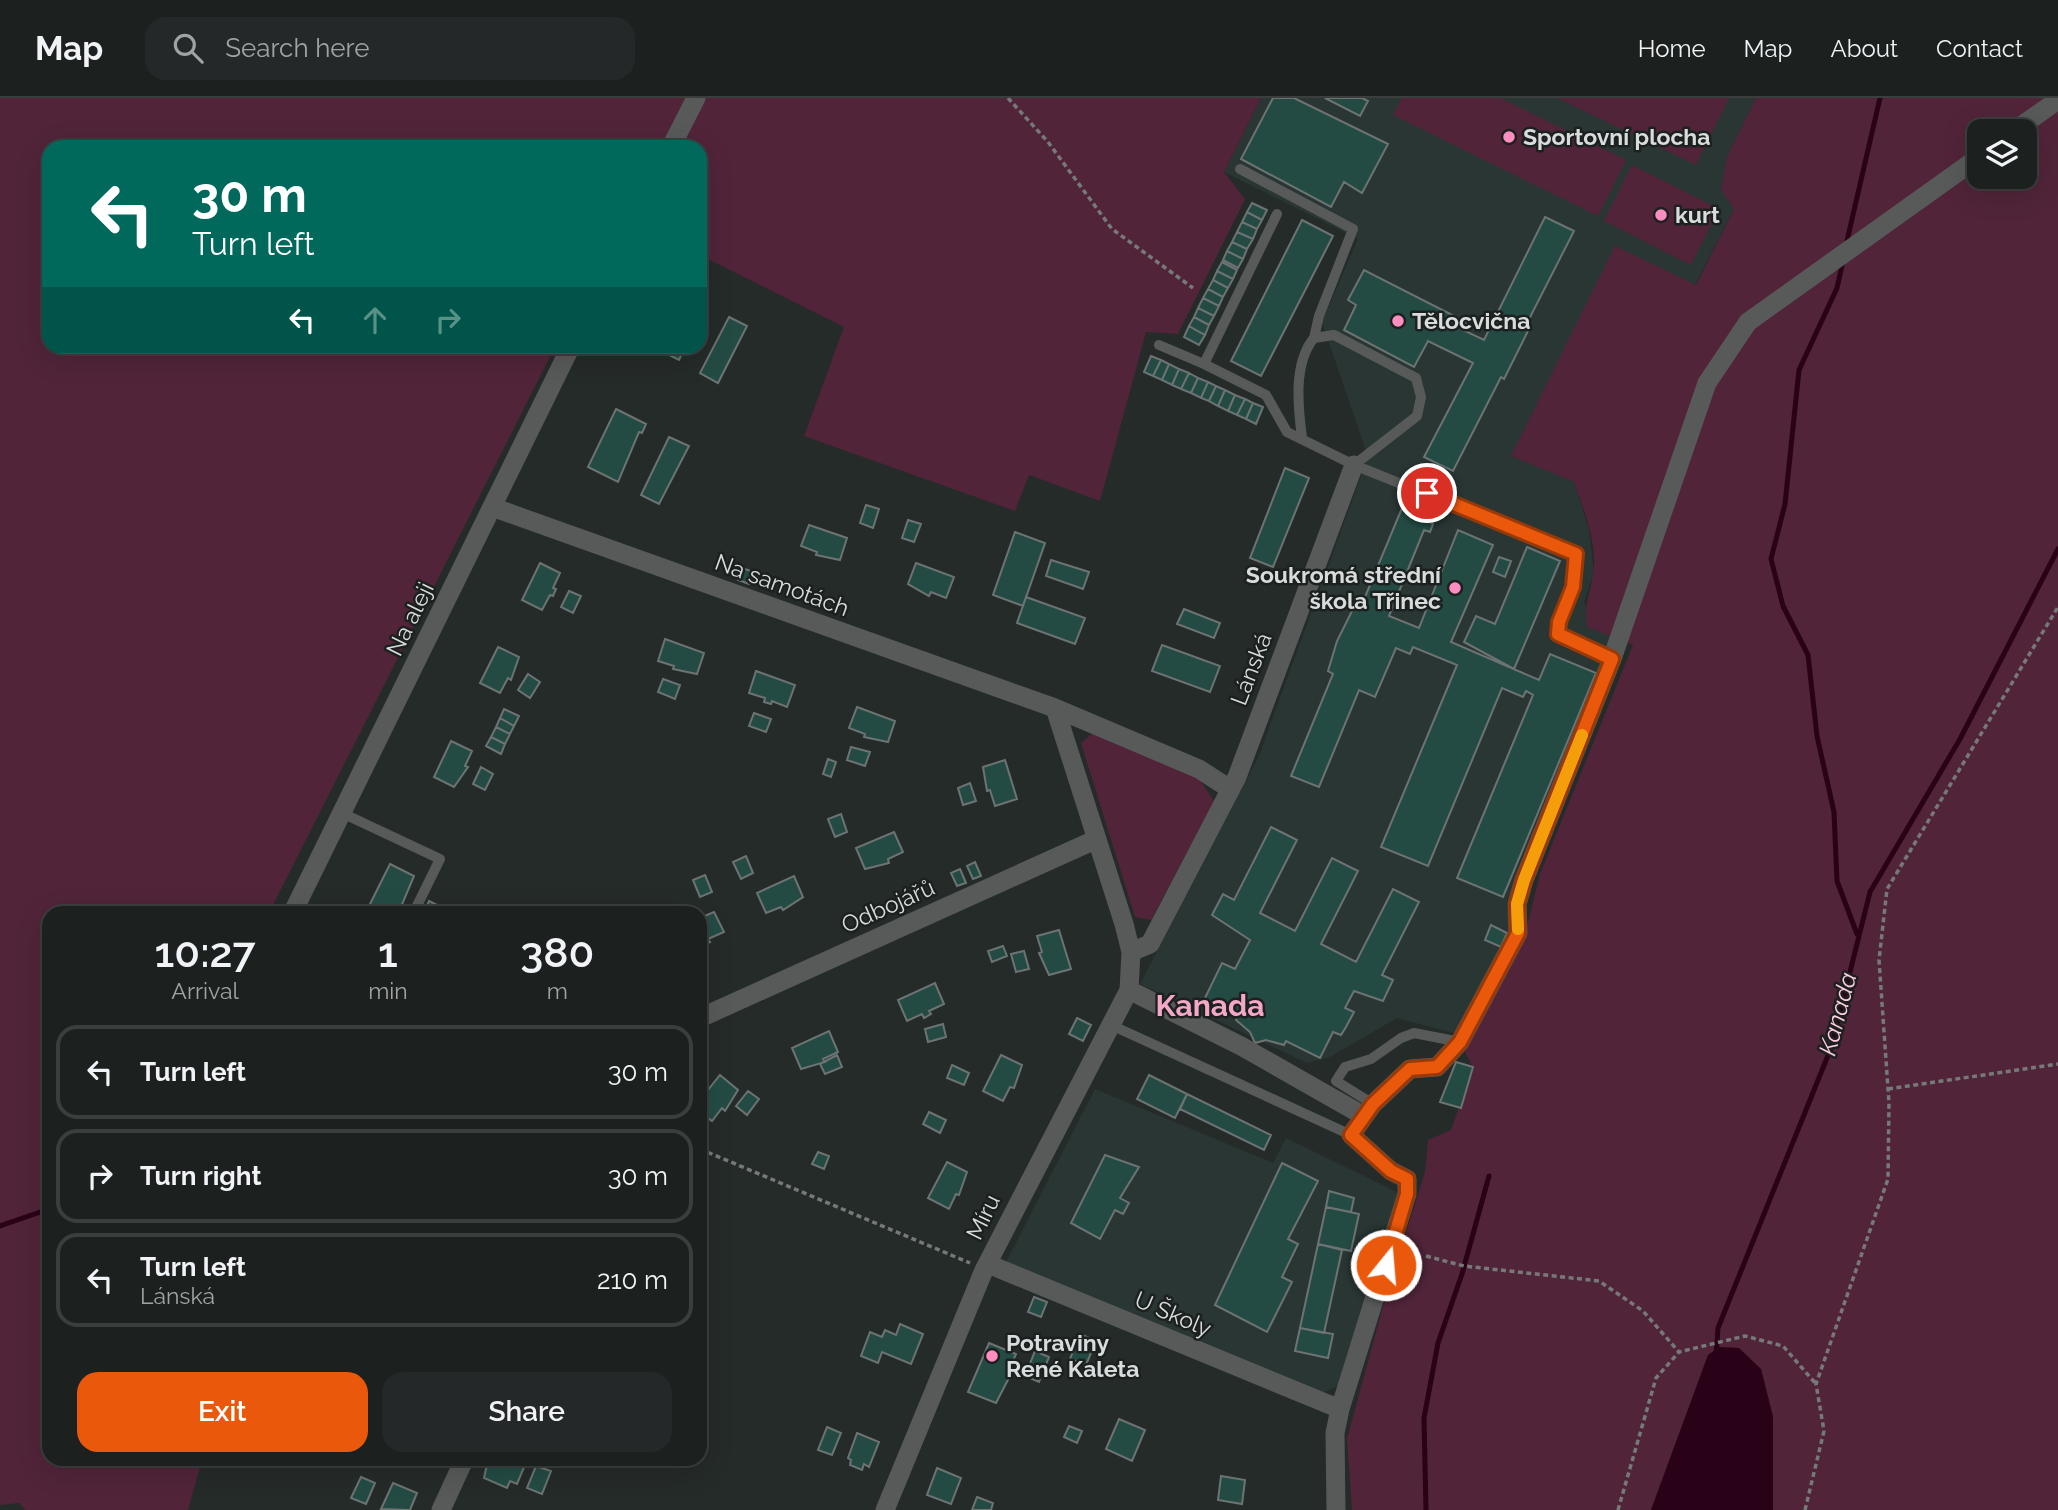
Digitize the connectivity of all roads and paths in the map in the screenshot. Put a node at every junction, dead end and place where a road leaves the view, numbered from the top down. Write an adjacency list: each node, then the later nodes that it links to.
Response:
1 (696, 98): 5 (street)
2 (1008, 98): 9 (path)
3 (2058, 100): 4 (street)
4 (2031, 119)
5 (675, 140)
6 (1967, 166): 18 (street)
7 (1240, 169): 10 (lane)
8 (1277, 214): 13 (lane)
9 (1193, 288)
10 (1314, 338): 14 (lane); 15 (lane)
11 (1159, 345): 13 (lane)
12 (567, 354): 16 (street, Na aleji)
13 (1204, 364): 14 (lane)
14 (1302, 438): 15 (lane)
15 (1354, 465): 18 (lane); 20 (street, Lánská)
16 (492, 508): 19 (street, Na samotách); 21 (street, Na aleji)
17 (2058, 607): 31 (path)
18 (1612, 659): 29 (street)
19 (1055, 708): 20 (street, Na samotách); 22 (street)
20 (1230, 789): 25 (street, Lánská)
21 (342, 813): 23 (street, Na aleji); 24 (lane)
22 (1097, 839): 25 (street); 27 (street, Odbojářů)
23 (296, 906)
24 (417, 906)
25 (1131, 952): 26 (street, Míru)
26 (1129, 990): 28 (street, Míru); 32 (street)
27 (707, 1015)
28 (1111, 1025): 33 (lane); 36 (street, Míru)
29 (1460, 1042): 32 (street); 32 (lane)
30 (2058, 1064): 31 (path)
31 (1888, 1088): 38 (path)
32 (1368, 1110): 33 (street)
33 (1351, 1135): 39 (street)
34 (707, 1152): 36 (path)
35 (1426, 1256): 37 (path)
36 (986, 1267): 39 (street, U Školy); 42 (street, Míru)
37 (1679, 1352): 38 (path); 44 (path)
38 (1816, 1384): 45 (path)
39 (1340, 1409): 43 (street)
40 (461, 1466): 41 (street)
41 (442, 1510)
42 (885, 1510)
43 (1336, 1510)
44 (1618, 1510)
45 (1805, 1510)

